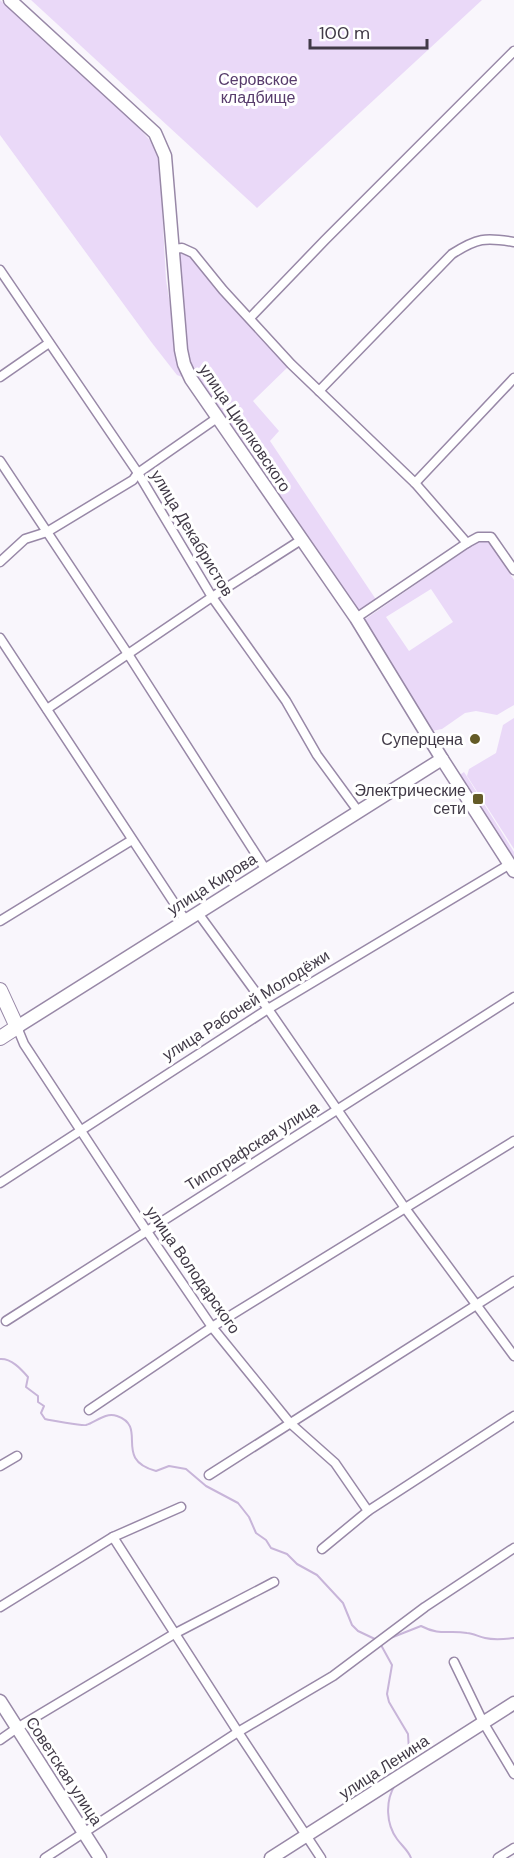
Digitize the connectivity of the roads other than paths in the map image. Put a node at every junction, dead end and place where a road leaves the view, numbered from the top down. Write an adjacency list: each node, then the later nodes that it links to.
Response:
1 (10, 0): 4 (main road, улица Циолковского)
2 (514, 51): 6 (street)
3 (514, 242): 10 (street)
4 (173, 249): 6 (street); 11 (main road, улица Циолковского)
5 (0, 270): 7 (street, улица Декабристов)
6 (250, 318): 10 (street)
7 (49, 343): 8 (street); 13 (street, улица Декабристов)
8 (0, 377)
9 (514, 378): 14 (street)
10 (319, 391): 14 (street)
11 (217, 418): 13 (street); 16 (main road, улица Циолковского)
12 (0, 461): 15 (street)
13 (138, 473): 15 (street); 20 (street, улица Декабристов)
14 (415, 483): 17 (street)
15 (47, 532): 18 (street); 23 (street)
16 (301, 540): 20 (street); 21 (main road, улица Циолковского)
17 (467, 543): 19 (street); 21 (street)
18 (0, 562)
19 (514, 570)
20 (212, 597): 23 (street); 26 (street, улица Декабристов)
21 (356, 618): 25 (main road, улица Циолковского)
22 (0, 638): 24 (street)
23 (128, 654): 24 (street); 29 (street)
24 (47, 709): 27 (street)
25 (442, 759): 26 (main road, улица Кирова); 28 (main road, улица Циолковского)
26 (358, 811): 29 (main road, улица Кирова)
27 (132, 840): 31 (street); 32 (street)
28 (513, 865): 35 (street, улица Рабочей Молодёжи)
29 (266, 870): 30 (main road, улица Кирова)
30 (198, 913): 32 (main road, улица Кирова); 35 (street)
31 (0, 921)
32 (186, 921): 36 (main road, улица Кирова)
33 (0, 990): 36 (main road)
34 (514, 997): 38 (street, Типографская улица)
35 (268, 1010): 38 (street); 39 (street, улица Рабочей Молодёжи)
36 (17, 1027): 37 (main road, улица Кирова); 39 (street, улица Володарского)
37 (0, 1038)
38 (337, 1110): 42 (street); 43 (street, Типографская улица)
39 (80, 1130): 41 (street, улица Рабочей Молодёжи); 43 (street, улица Володарского)
40 (514, 1141): 42 (street)
41 (0, 1183)
42 (405, 1208): 45 (street); 47 (street)
43 (146, 1230): 46 (street, Типографская улица); 47 (street, улица Володарского)
44 (514, 1281): 45 (street)
45 (477, 1304): 48 (street); 51 (street)
46 (6, 1321)
47 (212, 1327): 49 (street); 51 (street, улица Володарского)
48 (514, 1356)
49 (90, 1410)
50 (514, 1416): 56 (street)
51 (290, 1423): 54 (street); 56 (street, улица Володарского)
52 (17, 1455): 53 (street)
53 (0, 1467)
54 (209, 1475)
55 (181, 1507): 57 (street)
56 (368, 1511): 58 (street)
57 (113, 1538): 61 (street); 62 (street)
58 (322, 1548)
59 (514, 1548): 68 (street)
60 (274, 1582): 62 (street)
61 (0, 1607)
62 (174, 1634): 67 (street); 68 (street)
63 (454, 1662): 66 (street)
64 (0, 1701): 67 (main road, Советская улица)
65 (514, 1703): 66 (main road, улица Ленина)
66 (483, 1722): 70 (street); 72 (main road, улица Ленина)
67 (17, 1728): 69 (street); 71 (main road, Советская улица)
68 (238, 1732): 71 (street); 72 (street)
69 (0, 1740)
70 (514, 1774)
71 (84, 1833): 74 (street); 75 (main road, Советская улица)
72 (307, 1836): 76 (main road, улица Ленина); 77 (street)
73 (514, 1848): 78 (street)
74 (45, 1858)
75 (100, 1858)
76 (271, 1858)
77 (321, 1858)
78 (498, 1858)

